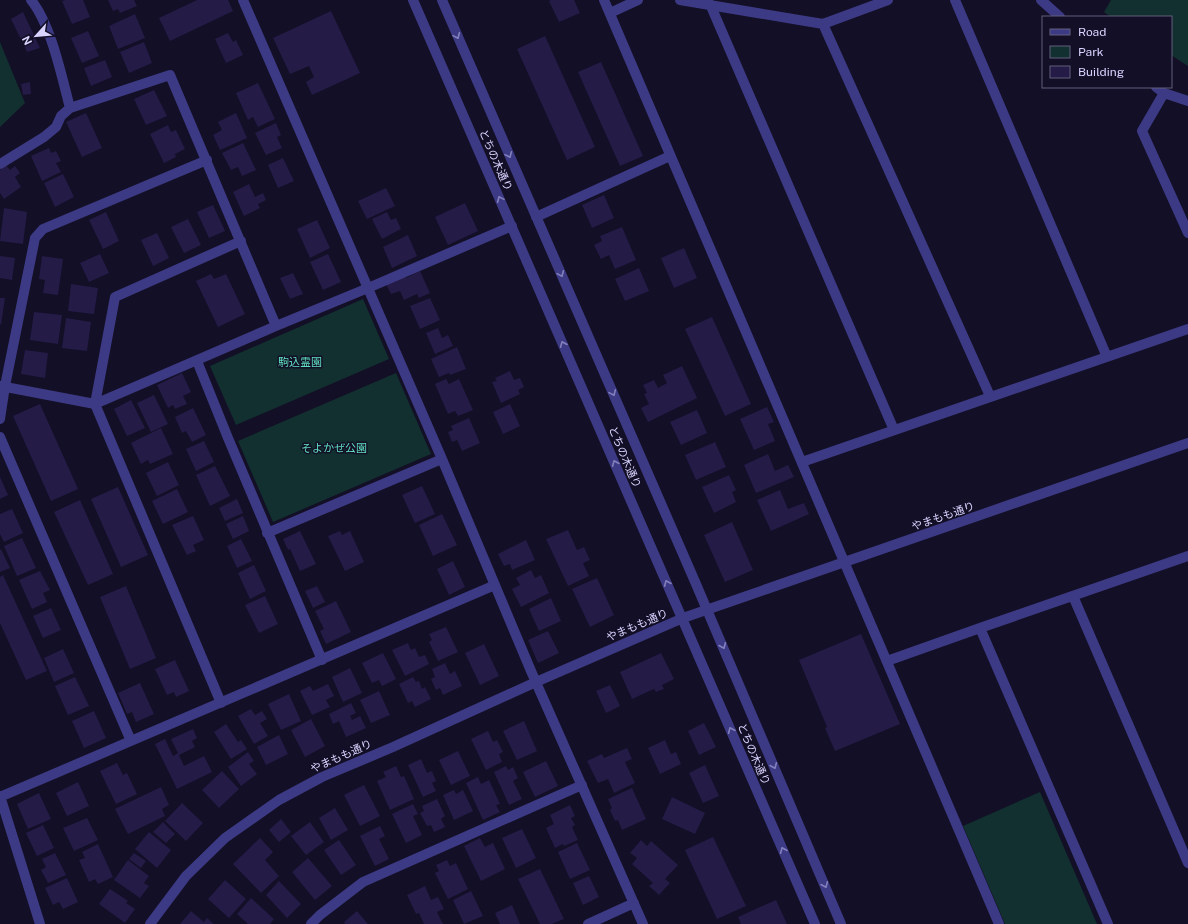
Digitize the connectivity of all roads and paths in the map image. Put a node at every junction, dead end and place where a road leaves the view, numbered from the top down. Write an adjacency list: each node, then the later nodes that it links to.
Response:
1 (31, 0): 17 (street)
2 (243, 0): 25 (street)
3 (414, 0): 22 (street, とちの木通り, one-way to 3)
4 (442, 0): 21 (street, とちの木通り, one-way to 21)
5 (604, 0): 12 (street)
6 (638, 0): 12 (street)
7 (680, 0): 11 (street)
8 (888, 0): 14 (street)
9 (955, 0): 28 (street)
10 (1041, 0): 13 (street)
11 (710, 4): 14 (street); 34 (street)
12 (610, 13): 18 (street)
13 (1059, 16)
14 (823, 24): 31 (street)
15 (1160, 90): 16 (street); 23 (street)
16 (1188, 101)
17 (70, 108): 19 (street); 20 (street)
18 (670, 156): 21 (street); 38 (street)
19 (207, 160): 24 (street); 30 (street)
20 (0, 164)
21 (536, 216): 44 (street, とちの木通り, one-way to 44)
22 (512, 226): 25 (street); 45 (street, とちの木通り, one-way to 22)
23 (1188, 233)
24 (242, 241): 26 (street); 32 (street)
25 (368, 288): 26 (street); 37 (street)
26 (276, 326): 29 (street)
27 (1188, 329): 28 (street)
28 (1107, 357): 31 (street)
29 (197, 361): 32 (street); 39 (street)
30 (2, 386): 32 (street); 33 (street)
31 (990, 396): 34 (street)
32 (95, 404): 50 (street)
33 (0, 419)
34 (894, 430): 38 (street)
35 (0, 437): 51 (street)
36 (1188, 444): 41 (street, やまもも通り)
37 (442, 459): 39 (street); 42 (street)
38 (802, 462): 41 (street)
39 (268, 532): 47 (street)
40 (1188, 556): 43 (street)
41 (844, 563): 44 (street, やまもも通り); 48 (street)
42 (495, 585): 47 (street); 49 (street)
43 (1073, 596): 46 (street); 54 (street)
44 (707, 610): 45 (street, やまもも通り); 62 (street, とちの木通り, one-way to 62)
45 (683, 618): 49 (street, やまもも通り); 61 (street, とちの木通り, one-way to 45)
46 (980, 628): 48 (street); 64 (street)
47 (322, 660): 50 (street)
48 (887, 661): 63 (street)
49 (536, 682): 52 (street); 57 (street, やまもも通り)
50 (221, 703): 51 (street)
51 (131, 741): 53 (street)
52 (582, 785): 55 (street); 58 (street)
53 (0, 797): 56 (street)
54 (1188, 863)
55 (634, 903): 59 (street); 60 (street)
56 (37, 923)
57 (150, 924)
58 (311, 924)
59 (588, 924)
60 (643, 924)
61 (815, 924)
62 (841, 924)
63 (999, 924)
64 (1108, 924)

